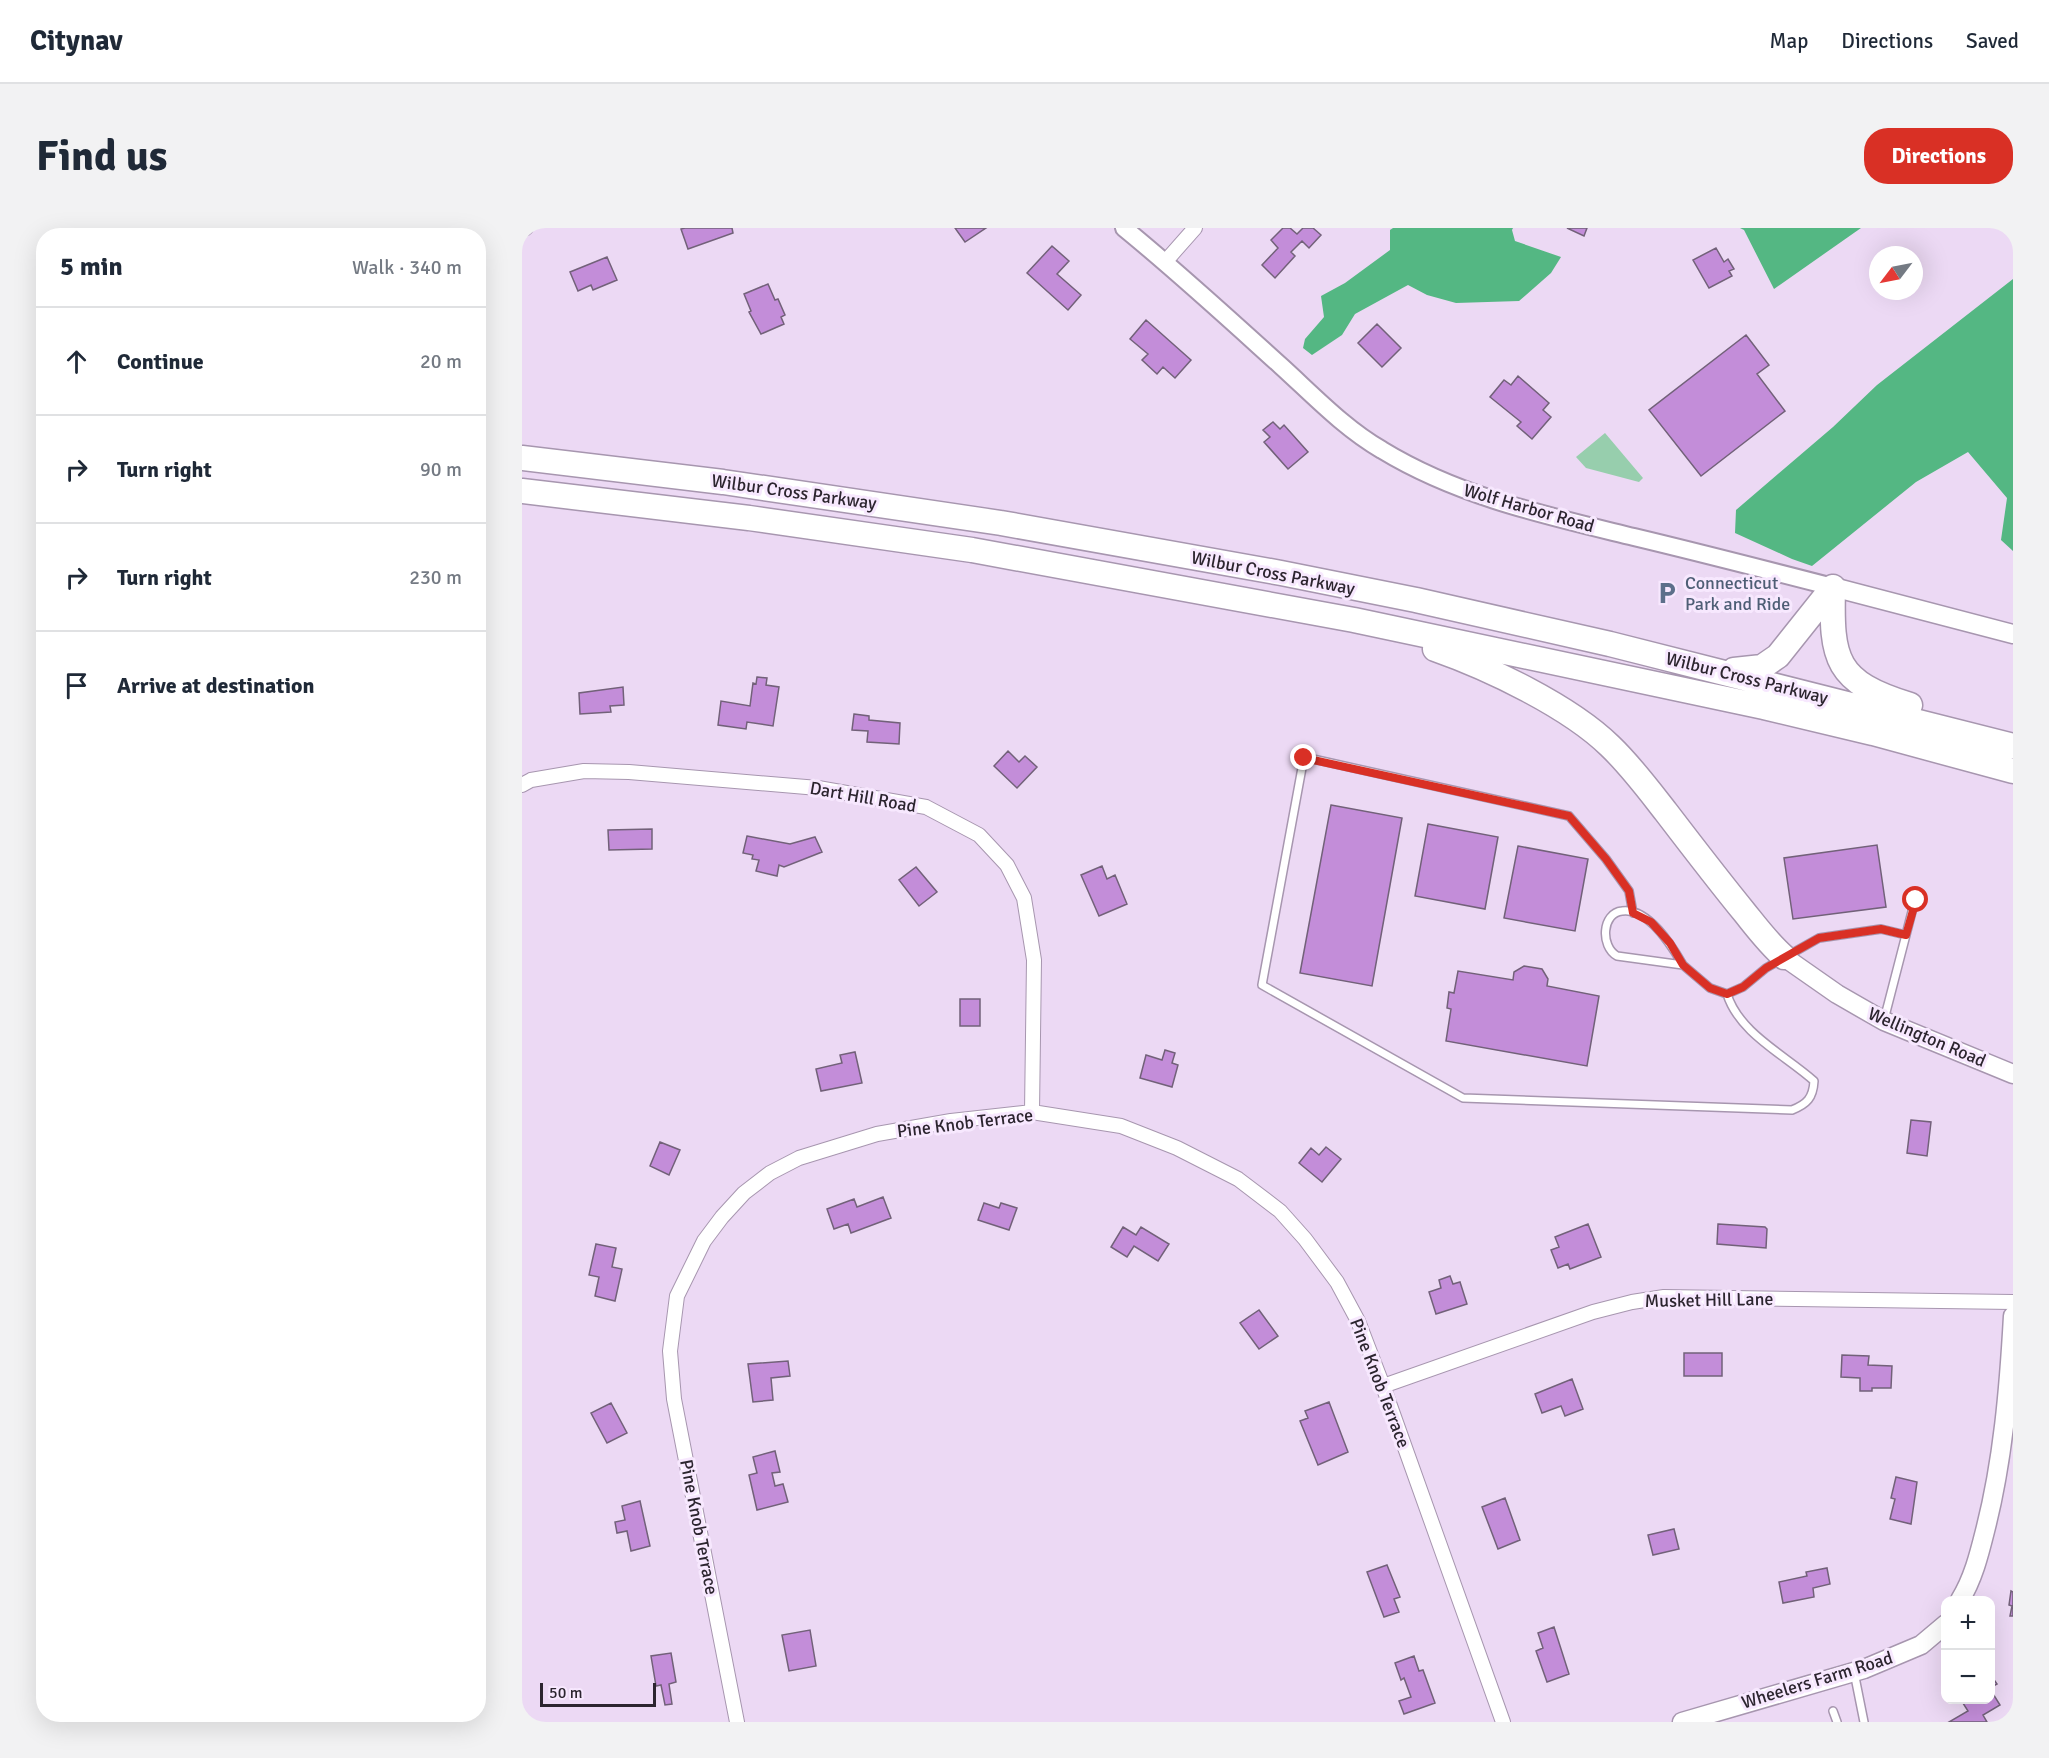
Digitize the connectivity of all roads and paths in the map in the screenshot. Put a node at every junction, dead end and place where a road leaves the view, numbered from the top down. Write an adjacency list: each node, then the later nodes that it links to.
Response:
1 (1124, 228): 3 (street, Wolf Harbor Road)
2 (1195, 228): 3 (street)
3 (1165, 262): 6 (street, Wolf Harbor Road)
4 (522, 458): 9 (highway, Wilbur Cross Parkway)
5 (522, 491): 7 (highway, Wilbur Cross Parkway)
6 (1833, 587): 8 (main road, Wolf Harbor Road); 9 (highway); 10 (highway)
7 (1354, 620): 11 (highway, Wilbur Cross Parkway); 19 (highway)
8 (2013, 634)
9 (1718, 670): 10 (highway, Wilbur Cross Parkway)
10 (1968, 733): 12 (highway, Wilbur Cross Parkway)
11 (1873, 734): 13 (highway, Wilbur Cross Parkway); 14 (highway)
12 (2013, 746)
13 (2013, 771)
14 (2013, 781)
15 (522, 785): 24 (street, Dart Hill Road)
16 (1916, 900): 18 (lane)
17 (1633, 913): 20 (lane); 20 (lane); 21 (lane)
18 (1906, 935): 19 (lane); 22 (lane)
19 (1784, 957): 21 (lane); 22 (main road, Wellington Road)
20 (1683, 965): 21 (lane)
21 (1727, 994)
22 (1884, 1021): 23 (main road, Wellington Road)
23 (2013, 1074)
24 (1032, 1112): 27 (street, Pine Knob Terrace); 32 (street, Pine Knob Terrace)
25 (2013, 1302): 27 (street, Musket Hill Lane)
26 (2013, 1316): 28 (main road)
27 (1383, 1386): 33 (street, Pine Knob Terrace)
28 (1962, 1596)
29 (1941, 1628): 30 (main road, Wheelers Farm Road)
30 (1854, 1672): 34 (main road, Wheelers Farm Road); 36 (lane)
31 (1833, 1711): 35 (lane)
32 (737, 1722)
33 (1503, 1722)
34 (1682, 1722)
35 (1837, 1722)
36 (1864, 1722)

